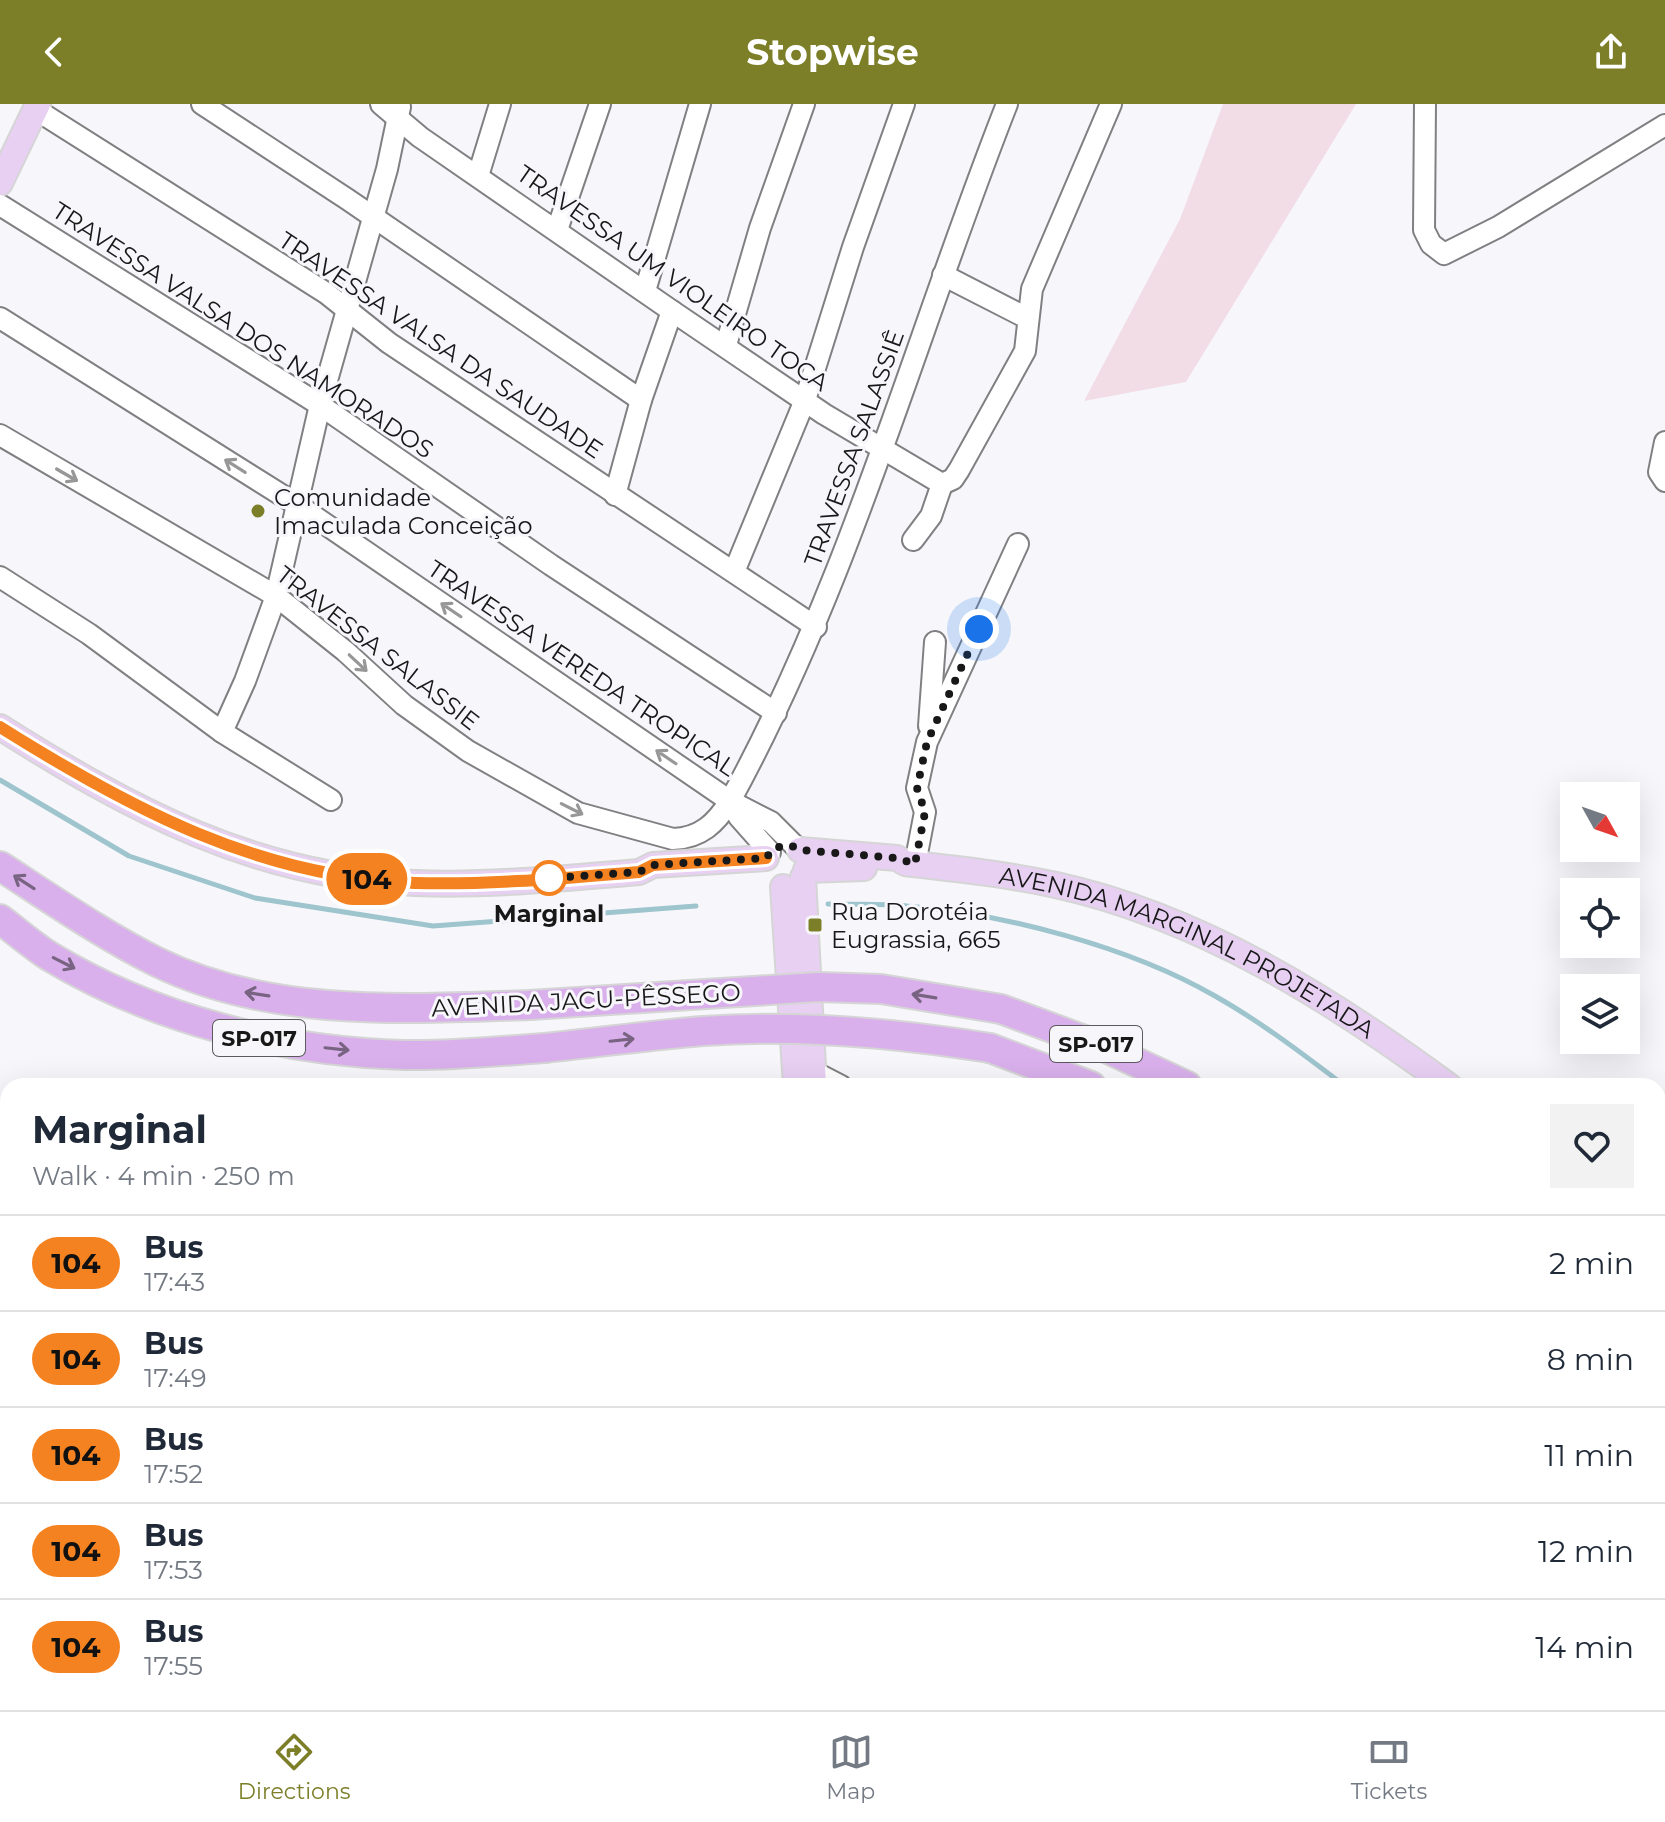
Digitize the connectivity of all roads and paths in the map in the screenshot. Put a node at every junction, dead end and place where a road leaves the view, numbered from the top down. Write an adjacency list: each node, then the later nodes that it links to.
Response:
1 (202, 104): 16 (street)
2 (500, 104): 14 (street)
3 (600, 104): 17 (street)
4 (700, 104): 19 (street)
5 (804, 104): 24 (street)
6 (904, 104): 26 (street)
7 (1007, 104): 18 (street, TRAVESSA SALASSIÊ)
8 (1111, 104): 23 (street)
9 (1425, 104): 12 (street)
10 (36, 107): 13 (main road); 20 (street, TRAVESSA VALSA DA SAUDADE)
11 (393, 108): 14 (street, TRAVESSA UM VIOLEIRO TOCA); 16 (street)
12 (1665, 125)
13 (1, 176)
14 (478, 176): 17 (street, TRAVESSA UM VIOLEIRO TOCA)
15 (0, 205): 27 (street, TRAVESSA VALSA DOS NAMORADOS)
16 (373, 216): 20 (street); 25 (street)
17 (557, 230): 19 (street, TRAVESSA UM VIOLEIRO TOCA)
18 (943, 275): 23 (street); 30 (street, TRAVESSA SALASSIÊ)
19 (645, 291): 21 (street, TRAVESSA UM VIOLEIRO TOCA)
20 (346, 309): 27 (street); 33 (street, TRAVESSA VALSA DA SAUDADE)
21 (672, 311): 24 (street, TRAVESSA UM VIOLEIRO TOCA); 25 (street)
22 (0, 318): 34 (street, TRAVESSA VEREDA TROPICAL, one-way to 22)
23 (1027, 318): 32 (street)
24 (726, 345): 26 (street, TRAVESSA UM VIOLEIRO TOCA)
25 (641, 400): 33 (street)
26 (805, 400): 30 (street, TRAVESSA UM VIOLEIRO TOCA); 37 (street)
27 (320, 405): 34 (street); 42 (street, TRAVESSA VALSA DOS NAMORADOS)
28 (0, 435): 39 (street, TRAVESSA SALASSIE, one-way to 39)
29 (1665, 442): 31 (street)
30 (883, 450): 32 (street, TRAVESSA UM VIOLEIRO TOCA); 40 (street, TRAVESSA SALASSIÊ)
31 (1665, 481)
32 (942, 484): 35 (street)
33 (615, 495): 37 (street, TRAVESSA VALSA DA SAUDADE)
34 (299, 506): 39 (street); 47 (street, TRAVESSA VEREDA TROPICAL, one-way to 34)
35 (913, 540)
36 (1018, 544): 45 (street)
37 (734, 572): 40 (street, TRAVESSA VALSA DA SAUDADE)
38 (0, 577): 44 (street)
39 (276, 596): 44 (street); 47 (street, TRAVESSA SALASSIE, one-way to 47)
40 (816, 627): 42 (street, TRAVESSA SALASSIÊ)
41 (935, 642): 45 (street)
42 (776, 713): 47 (street, TRAVESSA SALASSIÊ)
43 (0, 727): 48 (main road, AVENIDA MARGINAL PROJETADA)
44 (222, 732): 46 (street)
45 (927, 742): 49 (street)
46 (331, 800)
47 (730, 801): 48 (street, TRAVESSA VEREDA TROPICAL)
48 (786, 864): 49 (main road, AVENIDA MARGINAL PROJETADA); 52 (main road)
49 (910, 864): 55 (main road, AVENIDA MARGINAL PROJETADA)
50 (0, 866): 54 (highway, AVENIDA JACU-PÊSSEGO / SP-017, one-way to 50, bridge)
51 (0, 919): 53 (highway, AVENIDA JACU-PÊSSEGO / SP-017, one-way to 53, bridge)
52 (807, 1078)
53 (1070, 1078)
54 (1170, 1078)
55 (1438, 1078)

